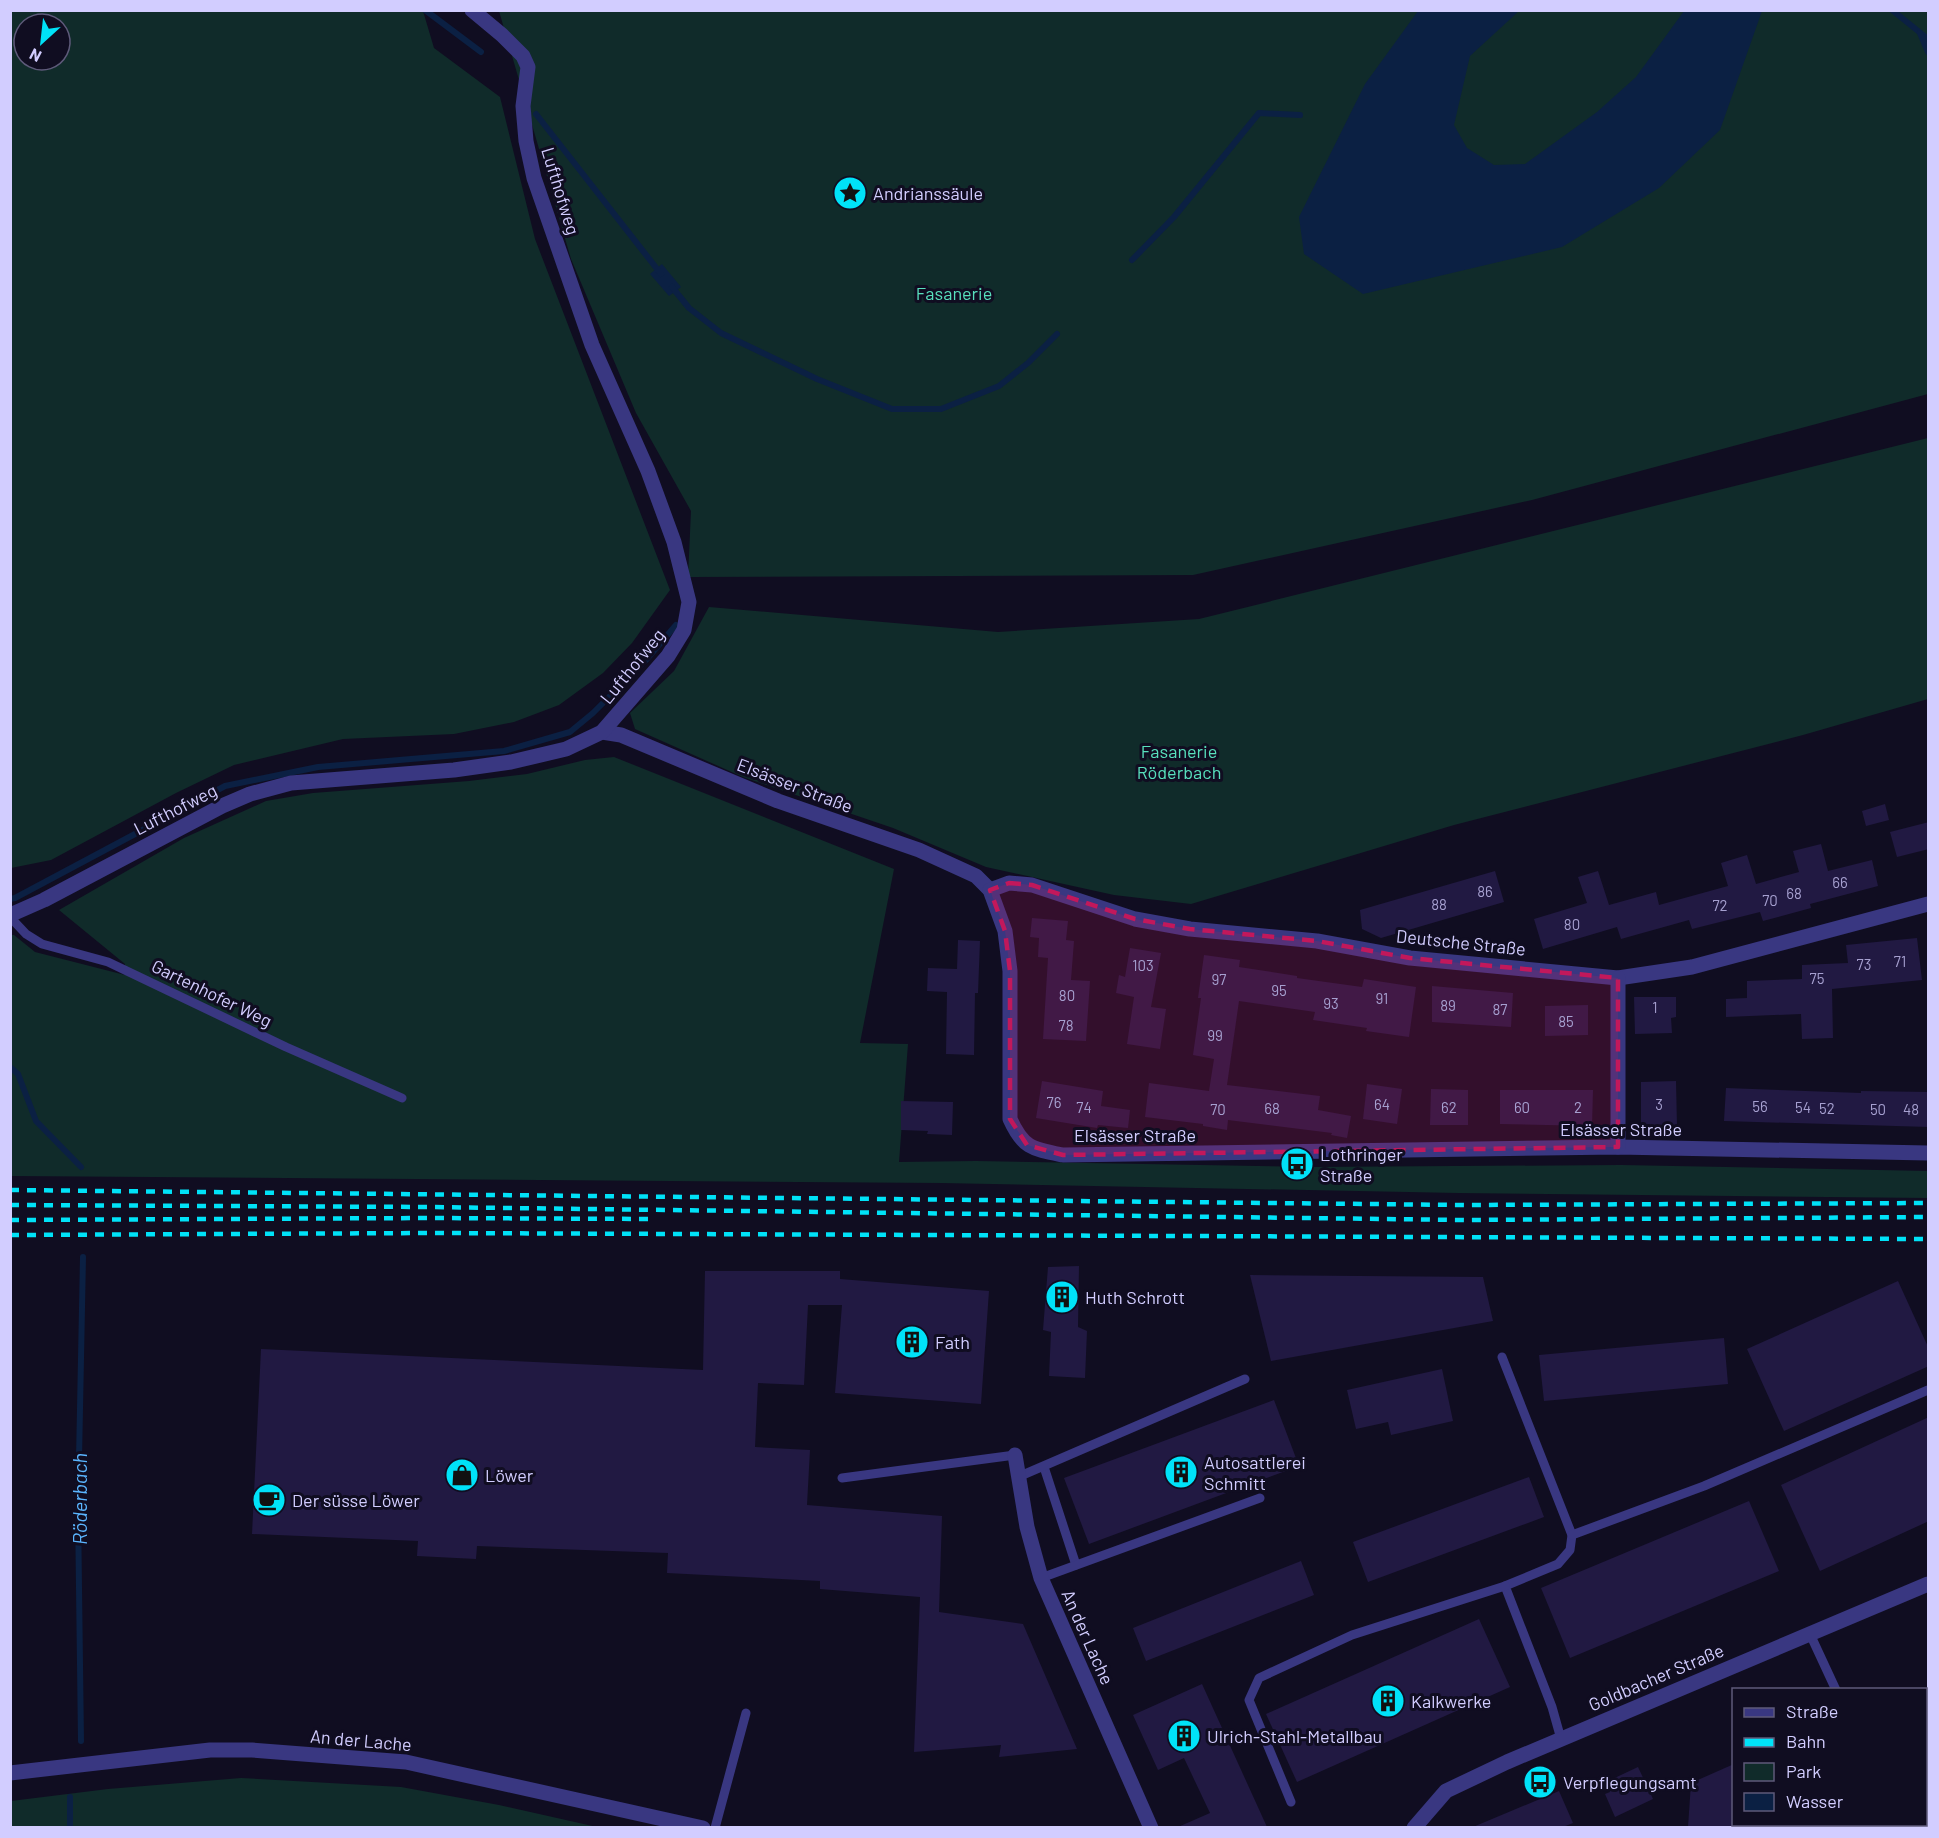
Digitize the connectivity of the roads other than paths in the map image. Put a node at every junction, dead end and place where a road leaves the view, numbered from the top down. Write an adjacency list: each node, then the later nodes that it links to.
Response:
1 (472, 10): 2 (street, Lufthofweg)
2 (602, 732): 3 (street, Elsässer Straße); 5 (street, Lufthofweg)
3 (990, 890): 6 (street, Deutsche Straße); 8 (street, Elsässer Straße)
4 (1929, 904): 6 (street, Deutsche Straße)
5 (10, 916): 7 (lane, Gartenhofer Weg)
6 (1618, 978): 8 (street)
7 (402, 1098)
8 (1618, 1147): 9 (street, Elsässer Straße)
9 (1929, 1153)
10 (1502, 1357): 18 (lane)
11 (1245, 1379): 14 (lane)
12 (1929, 1390): 18 (lane)
13 (1015, 1455): 15 (street, An der Lache); 16 (lane)
14 (1044, 1467): 15 (lane); 19 (lane)
15 (1018, 1476): 20 (street, An der Lache)
16 (842, 1478)
17 (1260, 1498): 19 (lane)
18 (1572, 1535): 22 (lane)
19 (1076, 1565): 20 (lane)
20 (1041, 1578): 31 (street, An der Lache)
21 (1929, 1584): 23 (street, Goldbacher Straße)
22 (1505, 1586): 26 (lane); 28 (lane)
23 (1810, 1634): 24 (lane); 26 (street, Goldbacher Straße)
24 (1836, 1688)
25 (746, 1713): 30 (lane)
26 (1561, 1739): 32 (street, Goldbacher Straße)
27 (10, 1773): 29 (street, An der Lache)
28 (1291, 1802)
29 (703, 1827)
30 (715, 1827)
31 (1151, 1827)
32 (1414, 1827)

